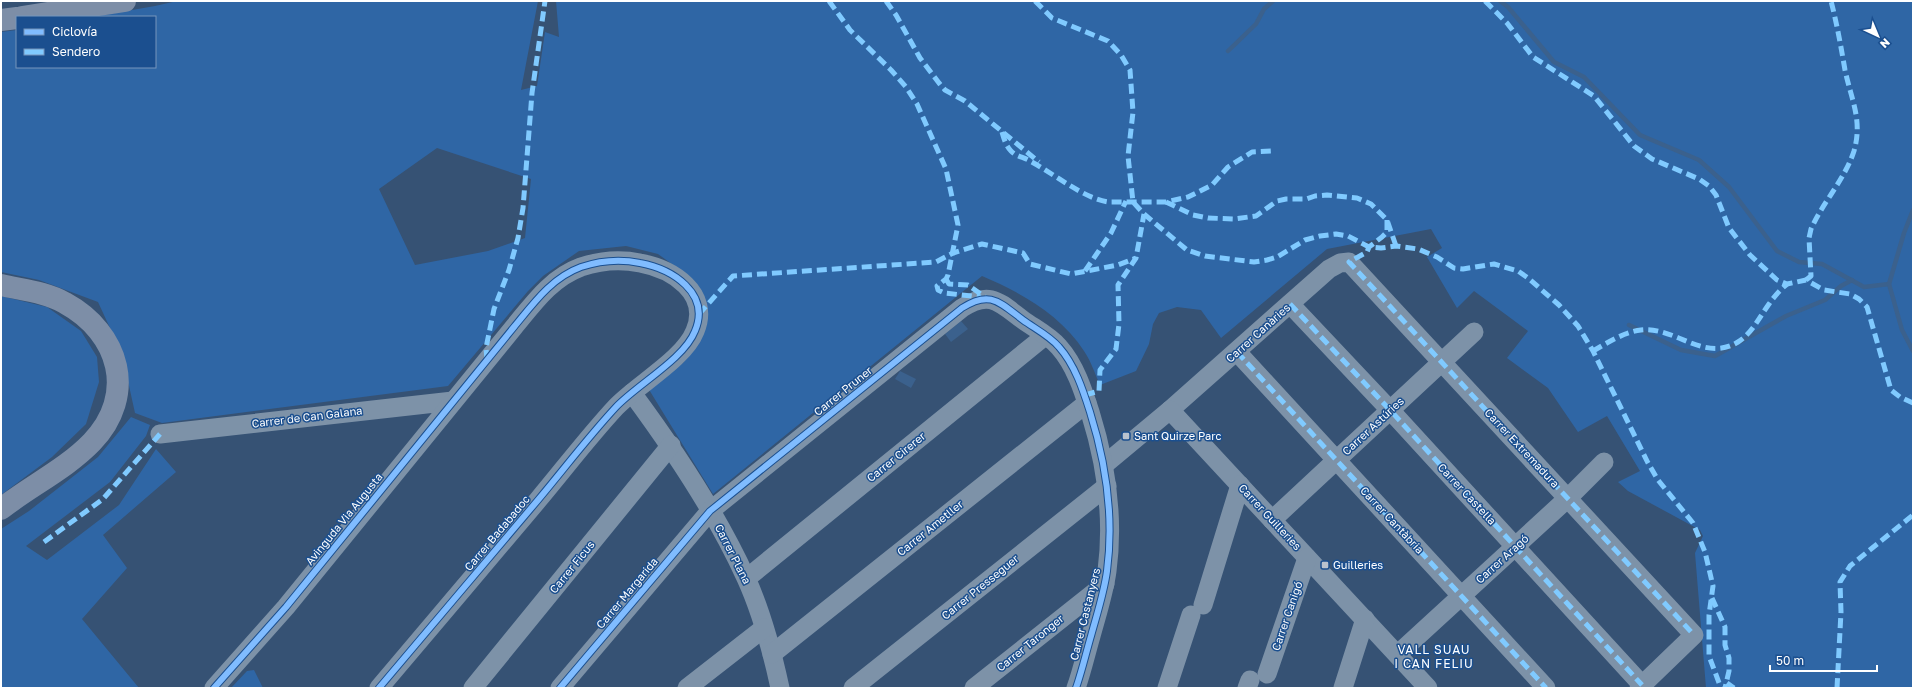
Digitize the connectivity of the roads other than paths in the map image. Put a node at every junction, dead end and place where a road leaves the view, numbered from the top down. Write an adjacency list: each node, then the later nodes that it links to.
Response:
1 (125, 1): 2 (main road)
2 (28, 16)
3 (16, 18): 4 (main road)
4 (1, 20)
5 (1349, 262): 8 (street, Carrer Canàries); 13 (street, Carrer Extremadura)
6 (1, 285): 27 (main road)
7 (992, 300): 10 (street, Carrer Castanyers); 28 (street, Carrer Pruner)
8 (1290, 304): 11 (street, Carrer Canàries); 18 (street, Carrer Castella)
9 (1474, 332): 13 (street, Carrer Astúries)
10 (1045, 336): 16 (street, Carrer Castanyers); 32 (street, Carrer Cirerer)
11 (1237, 352): 17 (street, Carrer Canàries); 21 (street, Carrer Cantàbria)
12 (487, 360): 14 (street, Carrer Badabadoc); 15 (street, Avinguda Via Augusta)
13 (1442, 361): 18 (street, Carrer Astúries); 26 (street, Carrer Extremadura)
14 (632, 393): 20 (street, Carrer Plana); 44 (street, Carrer Badabadoc)
15 (453, 401): 19 (street, Carrer de Can Galana); 43 (street, Avinguda Via Augusta)
16 (1087, 403): 23 (street, Carrer Castanyers); 37 (street, Carrer Ametller)
17 (1170, 410): 23 (street); 24 (street, Carrer Guilleries)
18 (1390, 410): 21 (street, Carrer Astúries); 30 (street, Carrer Castella)
19 (160, 434)
20 (671, 445): 28 (street, Carrer Plana); 45 (street, Carrer Ficus)
21 (1336, 460): 29 (street, Carrer Astúries); 34 (street, Carrer Cantàbria)
22 (1604, 462): 26 (street, Carrer Aragó)
23 (1104, 466): 25 (street, Carrer Castanyers)
24 (1240, 485): 29 (street, Carrer Guilleries); 51 (street)
25 (1107, 486): 33 (street, Carrer Castanyers); 49 (street, Carrer Presseguer)
26 (1568, 498): 30 (street, Carrer Aragó); 42 (street, Carrer Extremadura)
27 (1, 509)
28 (710, 511): 32 (street, Carrer Plana); 46 (street, Carrer Margarida)
29 (1272, 520): 31 (street, Carrer Guilleries)
30 (1516, 546): 34 (street, Carrer Aragó); 42 (street, Carrer Castella)
31 (1307, 558): 35 (street, Carrer Guilleries); 39 (street, Carrer Canigó)
32 (746, 578): 36 (street, Carrer Plana)
33 (1105, 584): 40 (street, Carrer Castanyers); 50 (street, Carrer Taronger)
34 (1462, 596): 38 (street, Carrer Aragó); 53 (street, Carrer Cantàbria)
35 (1365, 619): 38 (street, Carrer Guilleries); 52 (street)
36 (764, 628): 37 (street, Carrer Plana); 47 (street)
37 (772, 654): 48 (street, Carrer Plana)
38 (1398, 654): 41 (street, Carrer Guilleries)
39 (1254, 681)
40 (1080, 686)
41 (1425, 687)
42 (1640, 687)
43 (214, 688)
44 (380, 688)
45 (472, 688)
46 (560, 688)
47 (687, 688)
48 (780, 688)
49 (853, 688)
50 (974, 688)
51 (1167, 688)
52 (1343, 688)
53 (1546, 688)

